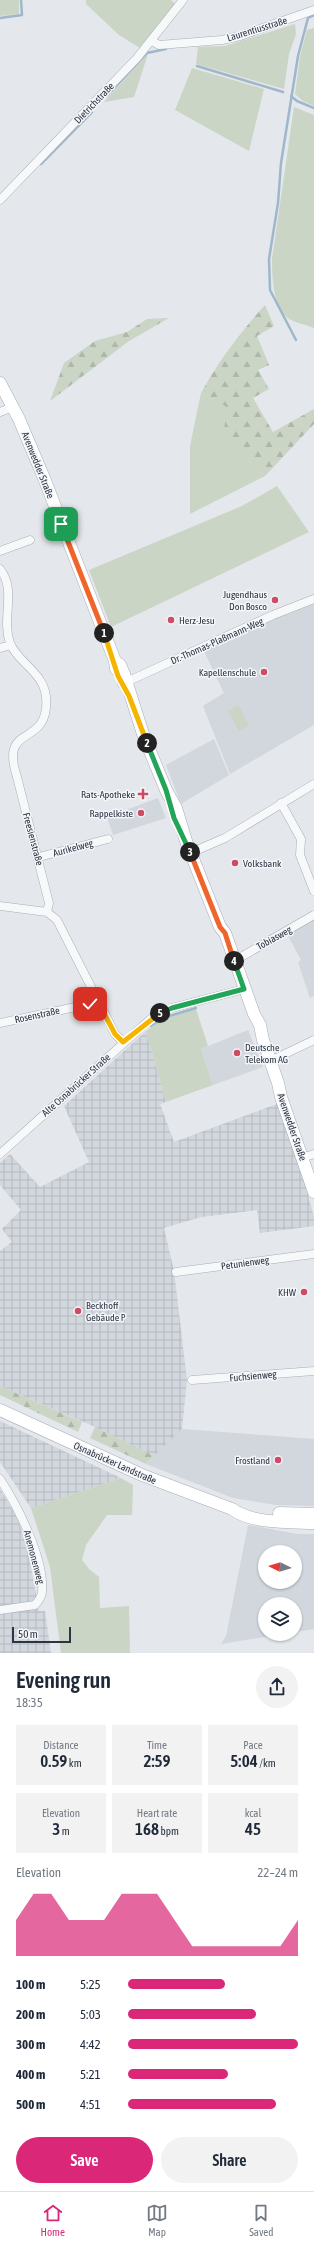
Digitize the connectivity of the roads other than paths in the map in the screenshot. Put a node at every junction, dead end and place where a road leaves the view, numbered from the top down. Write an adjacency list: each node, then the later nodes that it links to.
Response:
1 (183, 0): 3 (street, Dietrichstraße)
2 (314, 10): 3 (street, Laurentiusstraße)
3 (152, 41): 4 (street, Dietrichstraße)
4 (0, 200)
5 (0, 383): 6 (main road, Avenwedder Straße)
6 (13, 407): 7 (street); 14 (main road, Avenwedder Straße)
7 (0, 412)
8 (30, 540): 9 (street)
9 (0, 551)
10 (0, 569): 12 (street, Freesienstraße)
11 (314, 599): 14 (street, Dr.-Thomas-Plaßmann-Weg)
12 (11, 645): 13 (street); 19 (street, Freesienstraße)
13 (0, 648)
14 (124, 683): 18 (main road, Avenwedder Straße)
15 (314, 784): 16 (street)
16 (281, 804): 18 (street); 20 (street)
17 (108, 839): 19 (street, Aurikelweg)
18 (190, 853): 24 (main road, Avenwedder Straße)
19 (39, 857): 22 (street, Freesienstraße)
20 (314, 891)
21 (0, 906): 22 (street)
22 (47, 912): 26 (street)
23 (314, 915): 24 (street, Tobiasweg)
24 (233, 959): 25 (main road, Avenwedder Straße)
25 (244, 989): 29 (street, Alte Osnabrücker Straße); 30 (main road, Avenwedder Straße)
26 (97, 1000): 27 (street, Rosenstraße); 29 (street)
27 (0, 1023)
28 (314, 1040): 30 (street)
29 (123, 1042): 32 (street, Alte Osnabrücker Straße)
30 (270, 1061): 31 (main road, Avenwedder Straße)
31 (278, 1083): 33 (main road, Avenwedder Straße); 35 (main road, Avenwedder Straße)
32 (0, 1154)
33 (311, 1155): 34 (main road, Avenwedder Straße)
34 (314, 1176)
35 (314, 1192)
36 (314, 1254): 37 (street, Petunienweg)
37 (176, 1272)
38 (314, 1371): 39 (street, Fuchsienweg)
39 (192, 1380)
40 (0, 1410): 42 (main road, Osnabrücker Landstraße)
41 (0, 1478): 45 (street, Anemonenweg)
42 (232, 1509): 43 (main road, Osnabrücker Landstraße); 44 (main road, Osnabrücker Landstraße)
43 (314, 1514)
44 (314, 1523)
45 (0, 1610)

